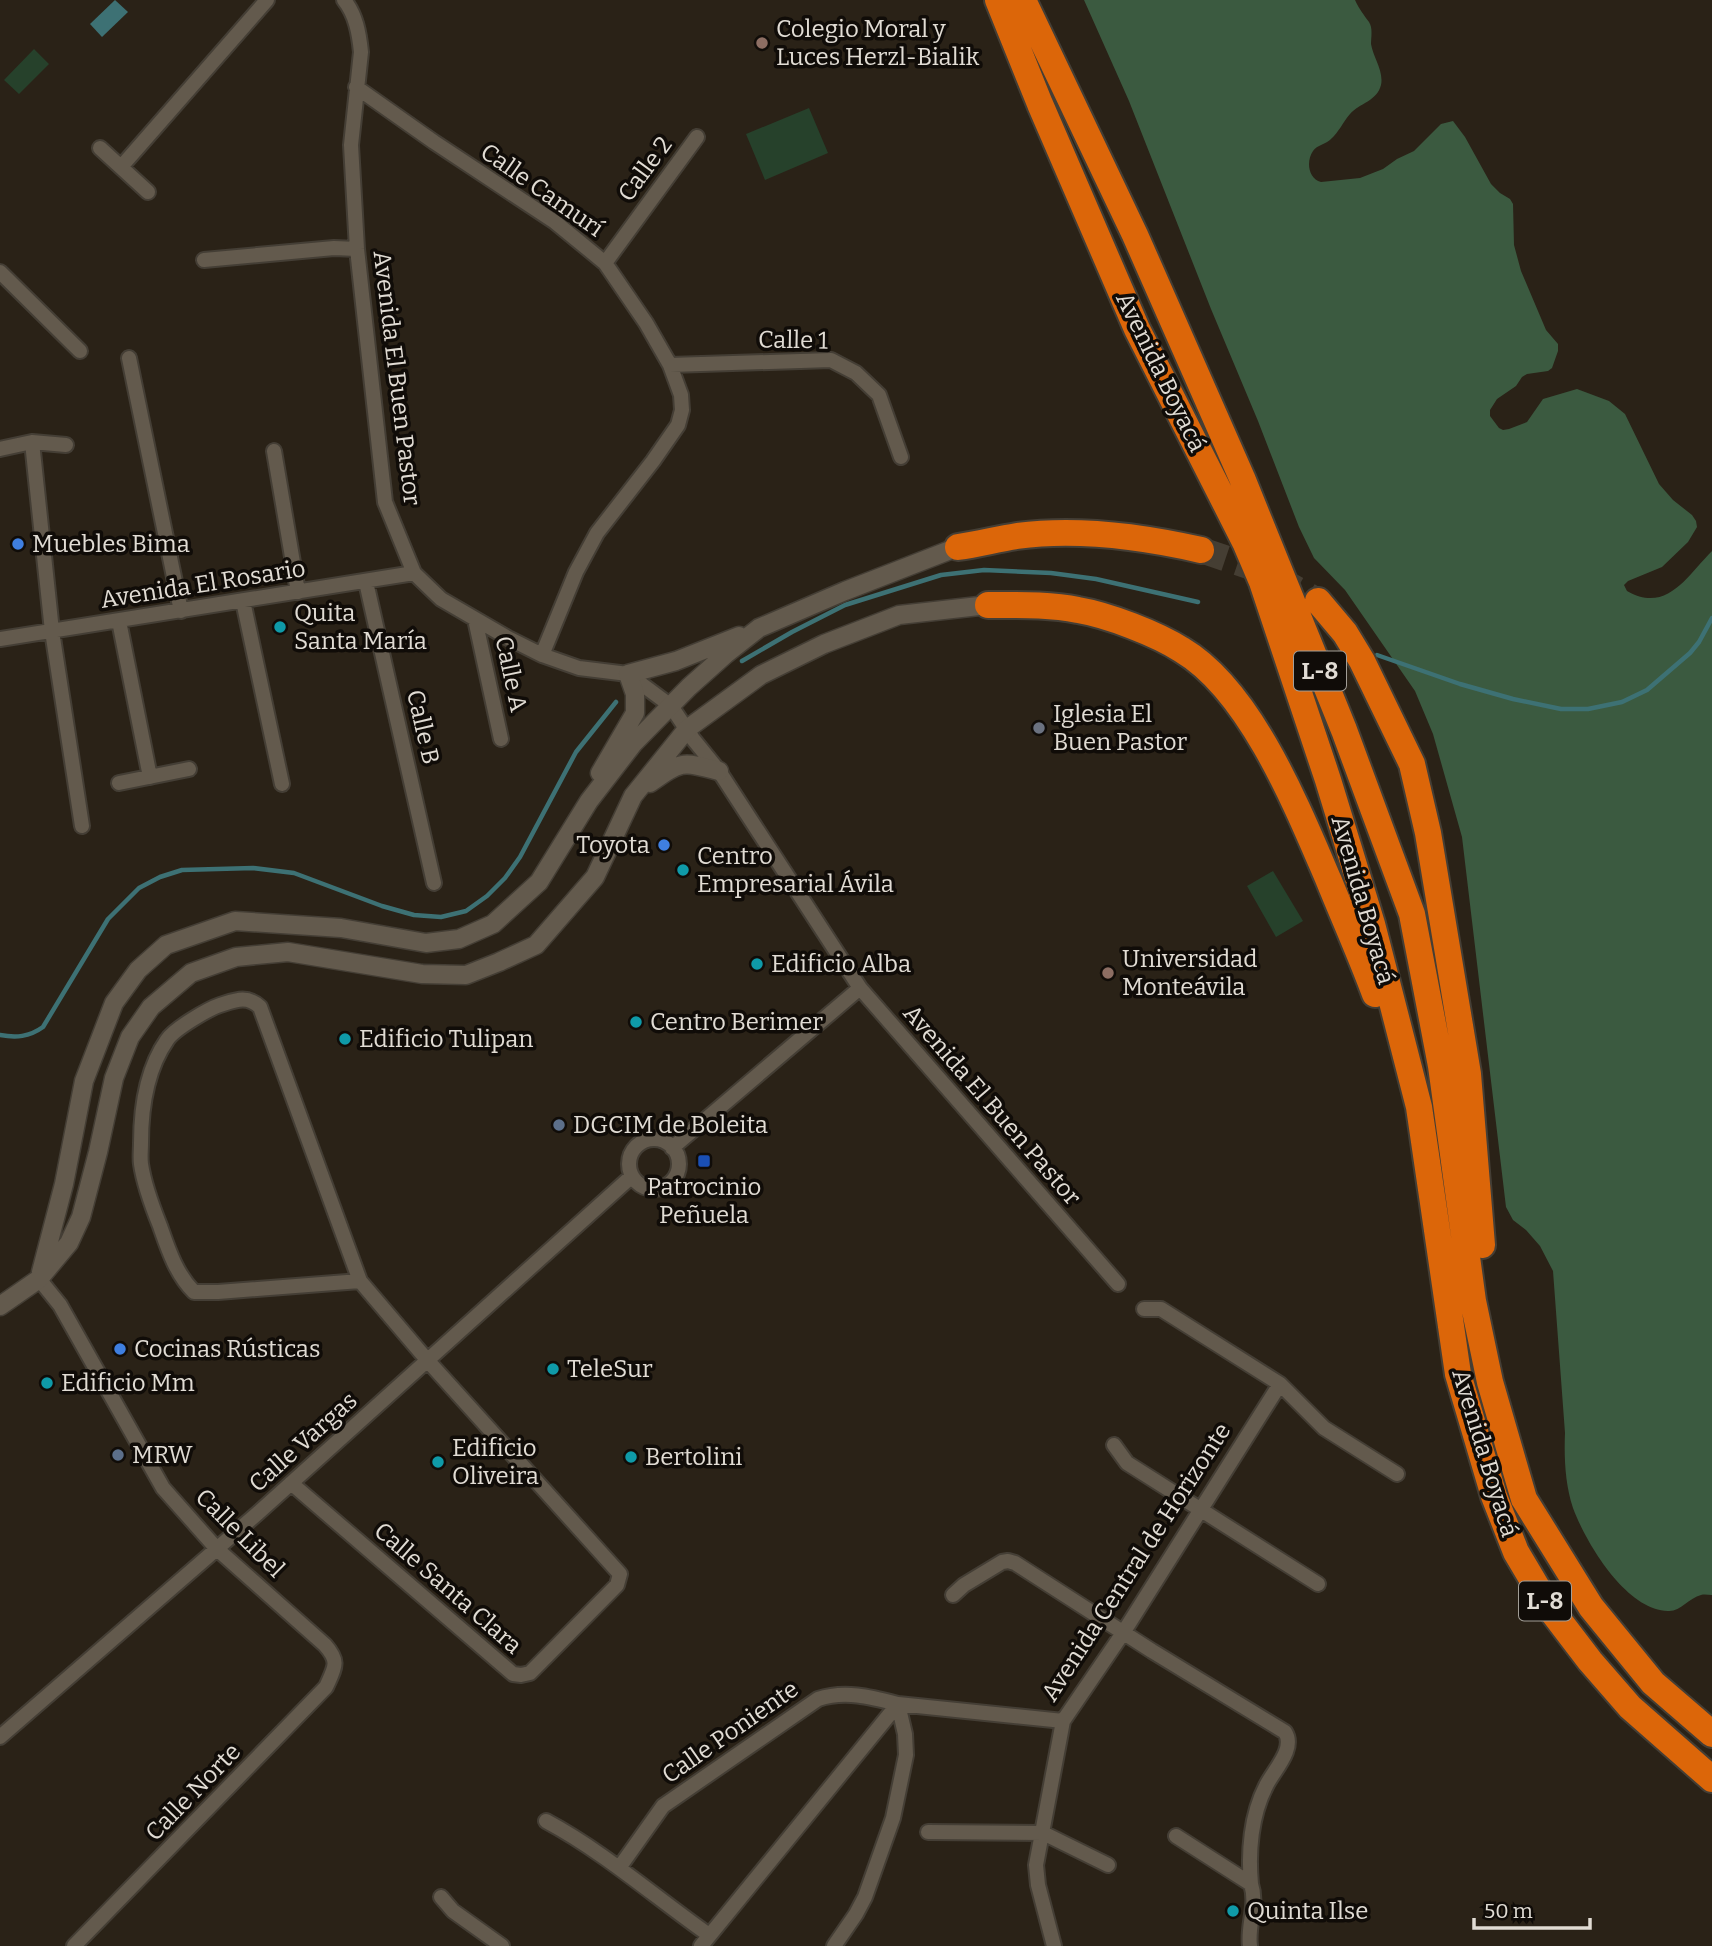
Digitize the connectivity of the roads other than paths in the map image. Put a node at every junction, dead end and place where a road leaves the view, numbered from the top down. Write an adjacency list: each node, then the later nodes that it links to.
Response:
1 (267, 0): 8 (street)
2 (344, 0): 5 (street, Avenida El Buen Pastor)
3 (998, 0): 51 (highway, Avenida Boyacá / L-8)
4 (1023, 0): 60 (highway, Avenida Boyacá / L-8)
5 (356, 87): 10 (street, Avenida El Buen Pastor); 12 (street, Calle Camurí)
6 (697, 137): 12 (street, Calle 2)
7 (100, 148): 8 (street)
8 (121, 167): 9 (street)
9 (148, 192)
10 (357, 249): 11 (street); 24 (street, Avenida El Buen Pastor)
11 (204, 260)
12 (605, 263): 16 (street, Calle Camurí)
13 (0, 272): 14 (street)
14 (80, 351)
15 (129, 358): 30 (street)
16 (670, 365): 21 (street, Calle 1); 36 (street, Calle Camurí)
17 (32, 442): 18 (street); 19 (street); 34 (street)
18 (66, 445)
19 (0, 449)
20 (274, 451): 26 (street)
21 (901, 457)
22 (958, 547): 23 (highway); 33 (street)
23 (1201, 550)
24 (414, 573): 25 (street, Avenida El Rosario); 31 (street, Avenida El Buen Pastor)
25 (366, 582): 26 (street, Avenida El Rosario); 49 (street, Calle B)
26 (298, 592): 27 (street, Avenida El Rosario)
27 (243, 601): 30 (street, Avenida El Rosario); 45 (street)
28 (1318, 601): 60 (highway)
29 (988, 605): 39 (street); 51 (highway)
30 (181, 611): 32 (street, Avenida El Rosario)
31 (475, 619): 36 (street, Avenida El Buen Pastor); 40 (street, Calle A)
32 (119, 621): 34 (street, Avenida El Rosario); 43 (street)
33 (759, 628): 37 (street); 38 (street)
34 (52, 631): 35 (street, Avenida El Rosario); 48 (street)
35 (0, 639)
36 (542, 655): 37 (street, Avenida El Buen Pastor)
37 (628, 674): 38 (street, Avenida El Buen Pastor); 47 (street)
38 (671, 706): 39 (street, Avenida El Buen Pastor); 47 (street)
39 (687, 729): 42 (street, Avenida El Buen Pastor); 46 (street)
40 (501, 739)
41 (189, 769): 43 (street)
42 (719, 771): 46 (street); 50 (street, Avenida El Buen Pastor)
43 (150, 777): 44 (street)
44 (119, 783)
45 (282, 784)
46 (633, 796): 54 (street)
47 (589, 801): 54 (street)
48 (82, 826)
49 (434, 883)
50 (860, 988): 52 (street); 56 (street, Avenida El Buen Pastor)
51 (1419, 1107): 75 (highway, Avenida Boyacá / L-8)
52 (673, 1148): 53 (street); 53 (street)
53 (632, 1176): 59 (street, Calle Vargas)
54 (39, 1279): 57 (street); 66 (street, Calle Libel)
55 (360, 1281): 55 (street, Calle Santa Clara); 59 (street, Calle Santa Clara)
56 (1118, 1284)
57 (0, 1306)
58 (1144, 1309): 61 (street)
59 (428, 1361): 64 (street, Calle Vargas); 64 (street, Calle Santa Clara)
60 (1490, 1382): 73 (highway, Avenida Boyacá / L-8)
61 (1280, 1384): 63 (street); 65 (street, Avenida Central de Horizonte)
62 (1114, 1445): 65 (street)
63 (1397, 1474)
64 (291, 1483): 66 (street, Calle Vargas)
65 (1200, 1510): 67 (street); 69 (street, Avenida Central de Horizonte)
66 (217, 1549): 70 (street, Calle Libel); 74 (street, Calle Vargas)
67 (1318, 1584)
68 (953, 1595): 69 (street)
69 (1123, 1633): 72 (street, Avenida Central de Horizonte); 82 (street)
70 (335, 1664): 85 (street, Calle Norte)
71 (898, 1704): 72 (street, Avenida Central de Horizonte); 81 (street, Calle Poniente); 84 (street); 87 (street)
72 (1063, 1721): 78 (street)
73 (1712, 1734)
74 (0, 1737)
75 (1712, 1779)
76 (546, 1821): 81 (street)
77 (928, 1832): 78 (street)
78 (1043, 1833): 80 (street); 88 (street)
79 (1176, 1836): 82 (street)
80 (1108, 1865)
81 (619, 1868): 84 (street)
82 (1251, 1884): 89 (street)
83 (441, 1897): 86 (street)
84 (705, 1941)
85 (74, 1946)
86 (502, 1946)
87 (834, 1946)
88 (1054, 1946)
89 (1250, 1946)

